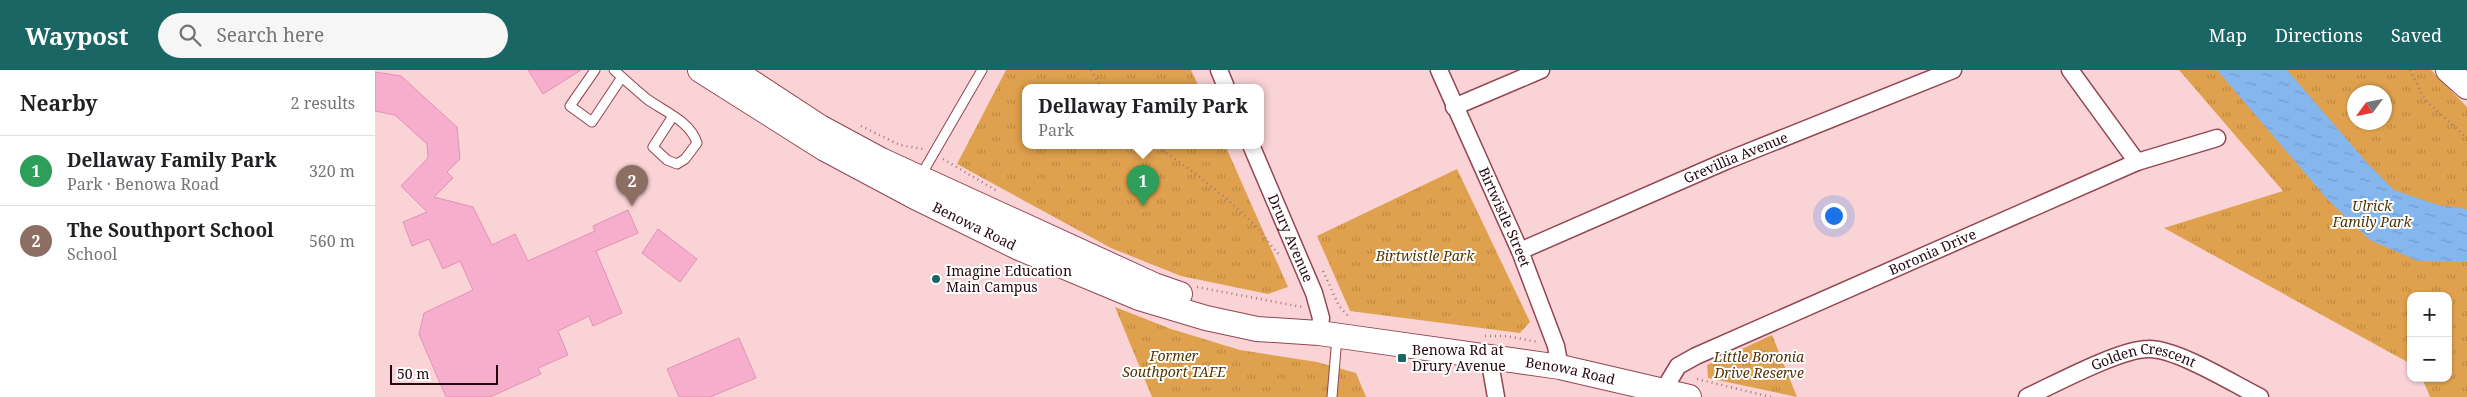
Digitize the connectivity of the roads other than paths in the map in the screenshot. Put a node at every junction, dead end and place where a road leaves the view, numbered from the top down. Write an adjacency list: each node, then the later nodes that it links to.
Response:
1 (595, 70): 12 (lane)
2 (614, 70): 12 (lane)
3 (700, 70): 20 (main road, Benowa Road)
4 (733, 70): 20 (main road, Benowa Road)
5 (981, 70): 20 (lane)
6 (1219, 70): 13 (street)
7 (1439, 70): 15 (street, Birtwistle Street)
8 (1541, 70): 15 (street)
9 (1953, 70): 21 (street, Grevillia Avenue)
10 (2070, 70): 19 (street)
11 (2447, 70): 14 (main road)
12 (622, 77): 16 (lane)
13 (1226, 84)
14 (2467, 87)
15 (1455, 107): 21 (street, Birtwistle Street)
16 (673, 116): 16 (lane)
17 (2217, 138): 19 (street, Boronia Drive)
18 (1253, 149): 22 (street, Drury Avenue)
19 (2137, 162): 25 (street, Boronia Drive)
20 (916, 187): 22 (main road, Benowa Road)
21 (1520, 251): 24 (street, Birtwistle Street)
22 (1319, 334): 23 (main road, Benowa Road); 26 (lane)
23 (1489, 357): 24 (main road, Benowa Road); 27 (street)
24 (1561, 367): 25 (main road, Benowa Road)
25 (1663, 391): 28 (main road, Benowa Road)
26 (1332, 397)
27 (1496, 397)
28 (1689, 397)
29 (2027, 397): 30 (street, Golden Crescent)
30 (2260, 397)

